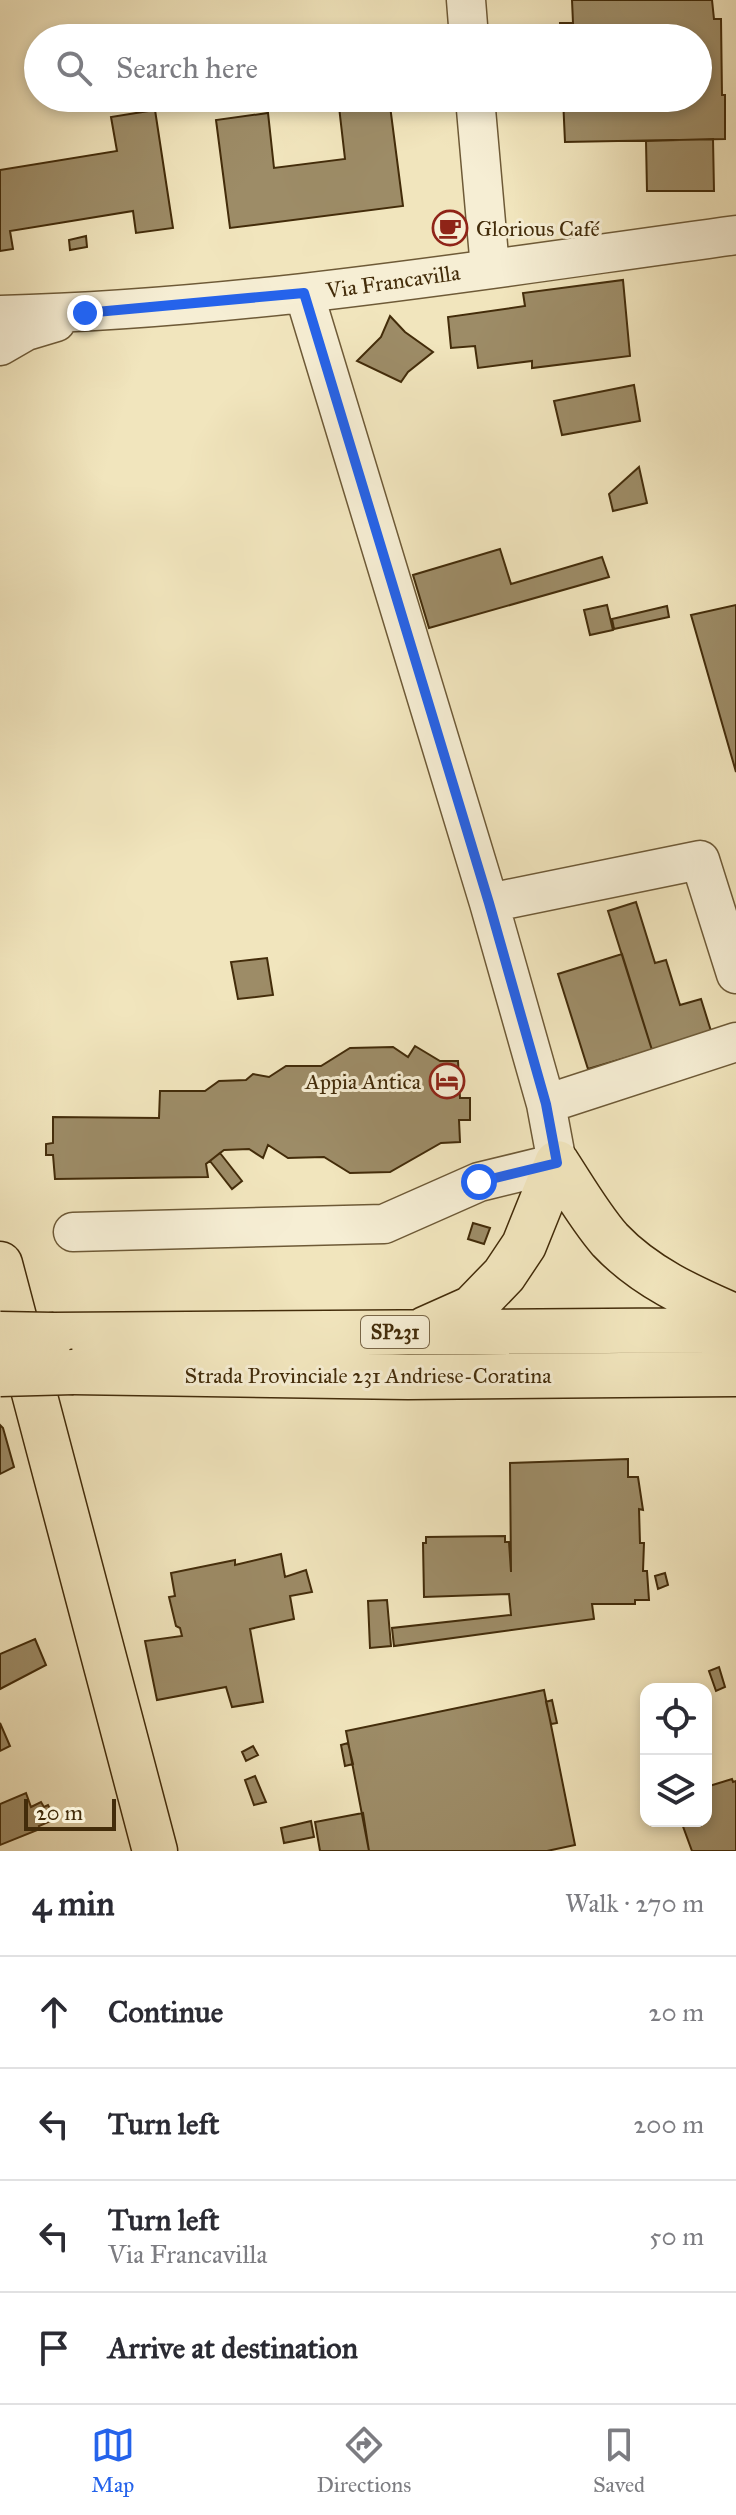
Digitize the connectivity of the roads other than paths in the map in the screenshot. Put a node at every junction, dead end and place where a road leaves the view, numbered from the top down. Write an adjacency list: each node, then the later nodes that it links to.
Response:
1 (466, 0): 2 (street)
2 (468, 24)
3 (476, 112): 5 (street)
4 (736, 235): 5 (street, Via Francavilla)
5 (490, 268): 6 (street, Via Francavilla)
6 (304, 293): 7 (street, Via Francavilla); 10 (street)
7 (85, 313): 8 (street, Via Francavilla); 9 (street)
8 (0, 315)
9 (0, 346)
10 (489, 903): 11 (street); 13 (street)
11 (736, 974)
12 (736, 1042): 13 (street)
13 (546, 1104): 14 (street)
14 (557, 1163): 15 (street); 17 (main road); 19 (main road)
15 (73, 1232)
16 (0, 1264): 24 (main road)
17 (736, 1317)
18 (736, 1330): 19 (main road, Strada Provinciale 231 Andriese-Coratina / SP231)
19 (417, 1332): 21 (main road, Strada Provinciale 231 Andriese-Coratina / SP231)
20 (0, 1334): 21 (main road, Strada Provinciale 231 Andriese-Coratina / SP231, bridge)
21 (63, 1353): 22 (main road, Strada Provinciale 231 Andriese-Coratina / SP231, bridge); 23 (main road, Strada Provinciale 231 Andriese-Coratina / SP231)
22 (0, 1374)
23 (736, 1374)
24 (155, 1851)

